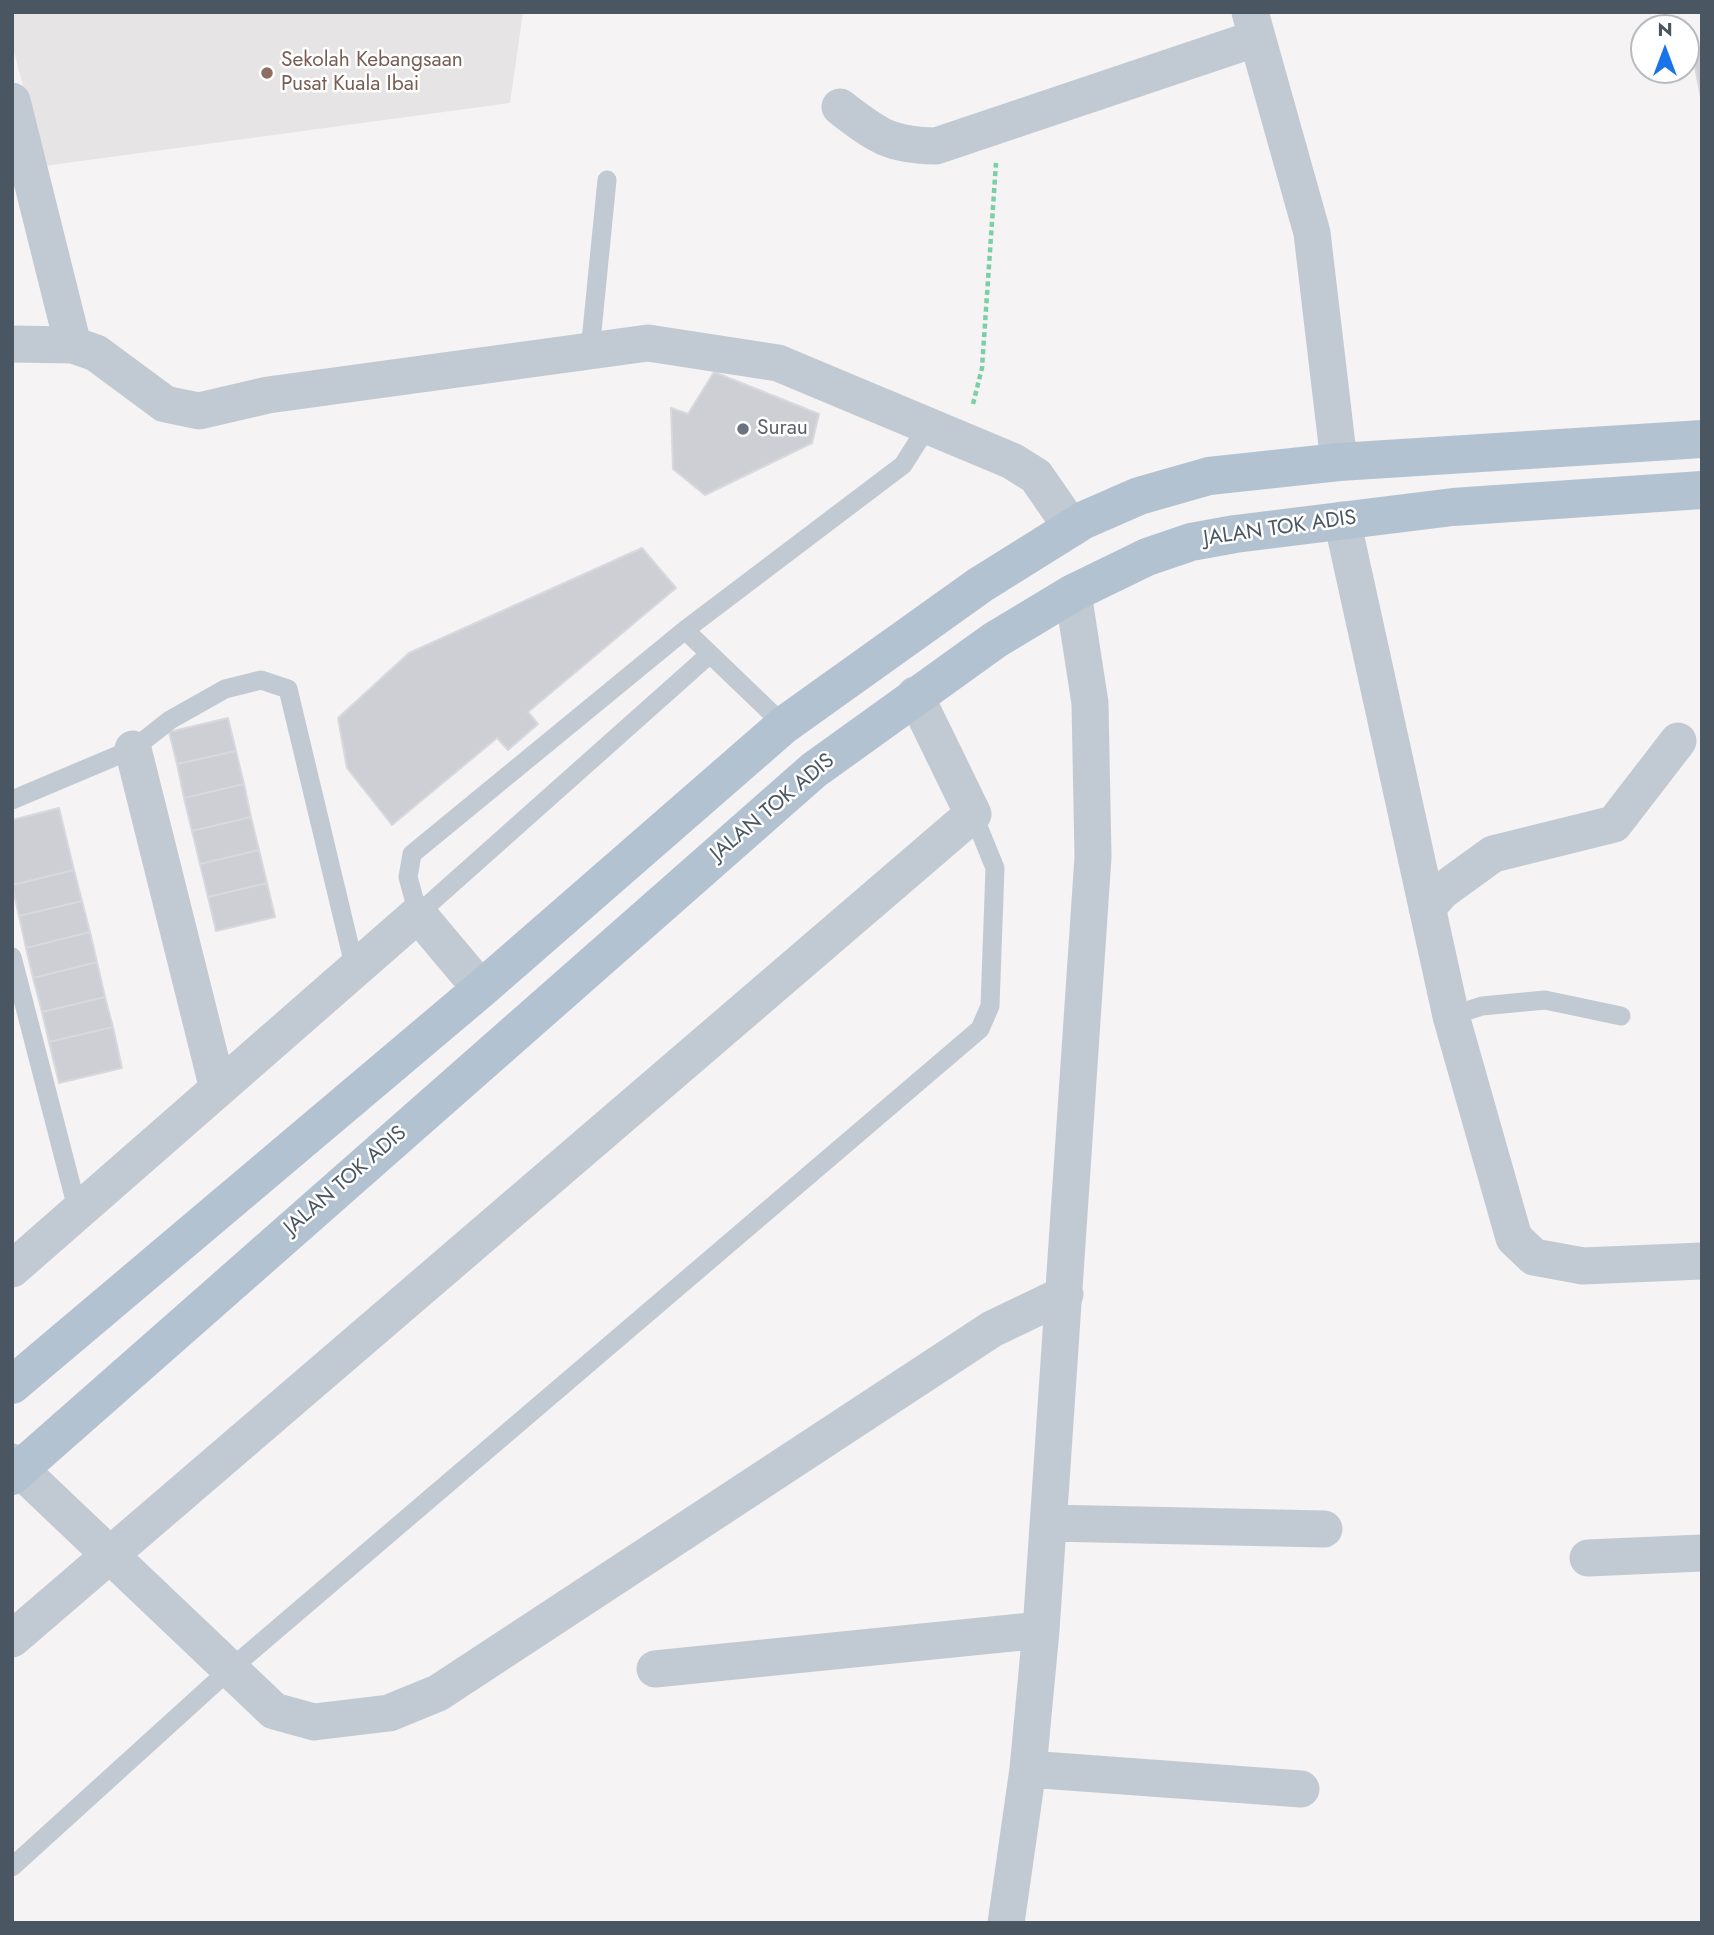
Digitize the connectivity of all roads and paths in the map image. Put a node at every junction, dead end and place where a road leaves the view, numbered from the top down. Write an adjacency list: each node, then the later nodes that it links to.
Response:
1 (1254, 25): 4 (street); 12 (street)
2 (12, 101): 7 (street)
3 (840, 107): 4 (street)
4 (993, 127): 11 (path)
5 (607, 180): 8 (lane)
6 (12, 344): 7 (street)
7 (73, 345): 8 (street)
8 (590, 351): 9 (street)
9 (929, 424): 11 (street); 17 (lane)
10 (1702, 439): 12 (main road)
11 (965, 440): 15 (street)
12 (1339, 462): 15 (main road)
13 (1702, 491): 14 (main road, JALAN TOK ADIS)
14 (1342, 520): 16 (main road, JALAN TOK ADIS); 25 (street)
15 (1072, 528): 20 (main road)
16 (1073, 593): 19 (main road, JALAN TOK ADIS); 36 (street)
17 (685, 630): 18 (lane); 26 (lane)
18 (710, 654): 20 (lane); 26 (lane)
19 (915, 695): 24 (street); 38 (main road, JALAN TOK ADIS)
20 (784, 725): 29 (main road)
21 (1678, 741): 25 (street)
22 (133, 749): 23 (lane); 28 (lane); 32 (street)
23 (12, 800)
24 (974, 814): 42 (street); 47 (lane)
25 (1427, 908): 30 (street)
26 (418, 914): 28 (street); 29 (street)
27 (12, 957): 33 (lane)
28 (355, 969): 32 (street)
29 (481, 989): 37 (main road)
30 (1451, 1016): 31 (lane); 34 (street)
31 (1621, 1016)
32 (218, 1089): 33 (street)
33 (78, 1212): 35 (street)
34 (1702, 1261)
35 (12, 1269)
36 (1065, 1294): 39 (street); 47 (street)
37 (12, 1385)
38 (15, 1469): 42 (street)
39 (1049, 1523): 40 (street); 44 (street)
40 (1324, 1529)
41 (1702, 1553): 43 (street)
42 (108, 1556): 45 (street); 47 (street)
43 (1588, 1558)
44 (1041, 1630): 46 (street); 48 (street)
45 (12, 1639)
46 (655, 1669)
47 (228, 1671): 50 (lane)
48 (1028, 1769): 49 (street); 51 (street)
49 (1301, 1789)
50 (12, 1867)
51 (1006, 1923)

